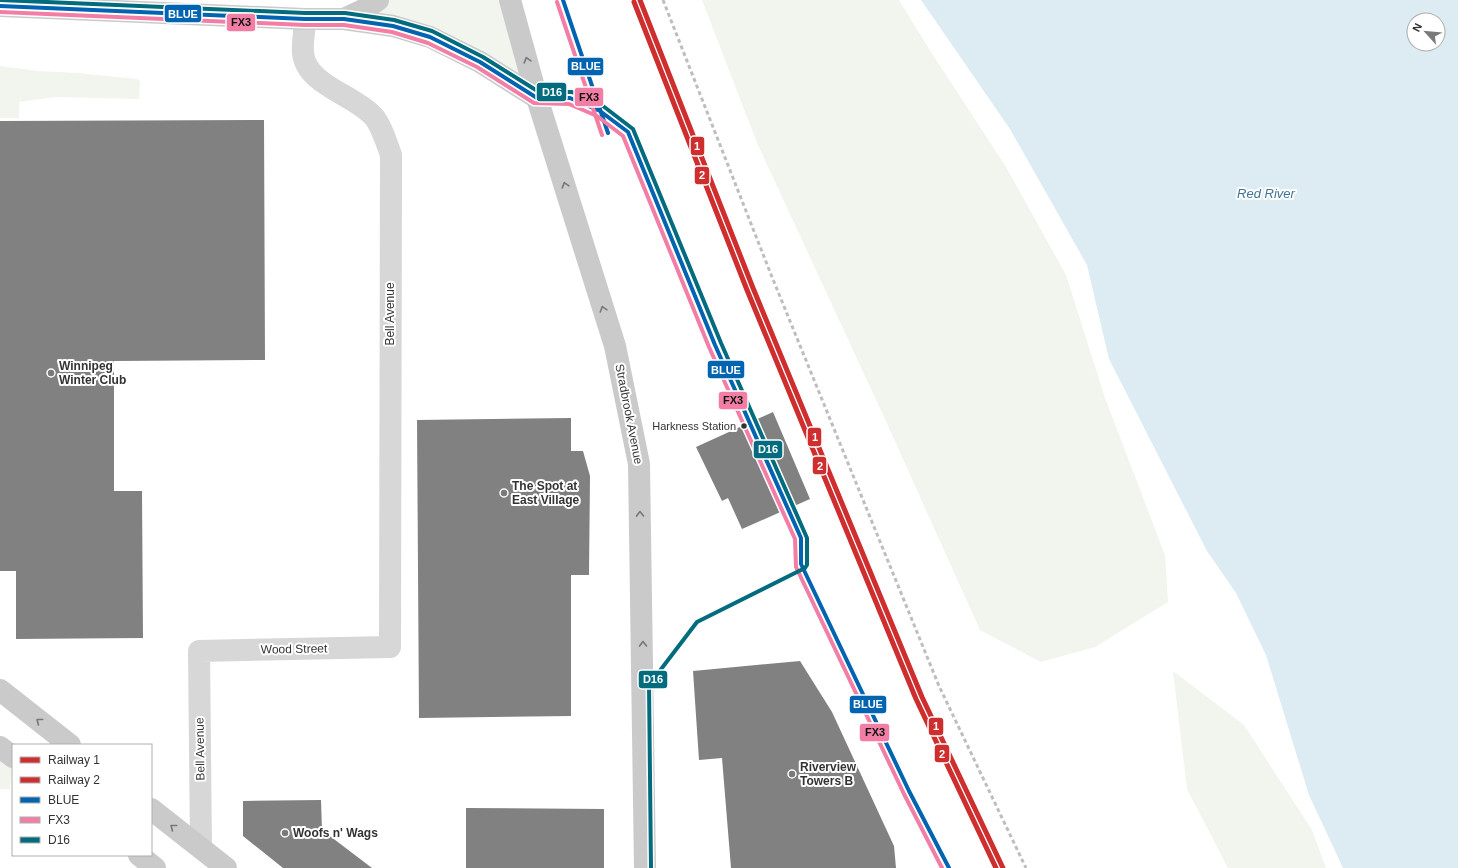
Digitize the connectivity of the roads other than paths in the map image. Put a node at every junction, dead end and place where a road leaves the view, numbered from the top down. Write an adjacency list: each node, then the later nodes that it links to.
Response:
1 (378, 0): 6 (main road)
2 (510, 0): 7 (main road, Stradbrook Avenue, one-way to 2)
3 (0, 6): 4 (main road)
4 (128, 6): 5 (main road)
5 (305, 19): 6 (main road); 8 (street, Bell Avenue)
6 (344, 19): 7 (main road)
7 (538, 98): 19 (main road, Stradbrook Avenue, one-way to 7)
8 (390, 647): 9 (street, Wood Street)
9 (199, 651): 15 (street, Bell Avenue)
10 (0, 690): 11 (main road, one-way to 10)
11 (69, 744)
12 (0, 747): 13 (main road)
13 (12, 756)
14 (152, 810): 15 (main road, one-way to 14)
15 (201, 848): 18 (main road)
16 (140, 856): 17 (main road)
17 (155, 868)
18 (226, 868)
19 (644, 868)

